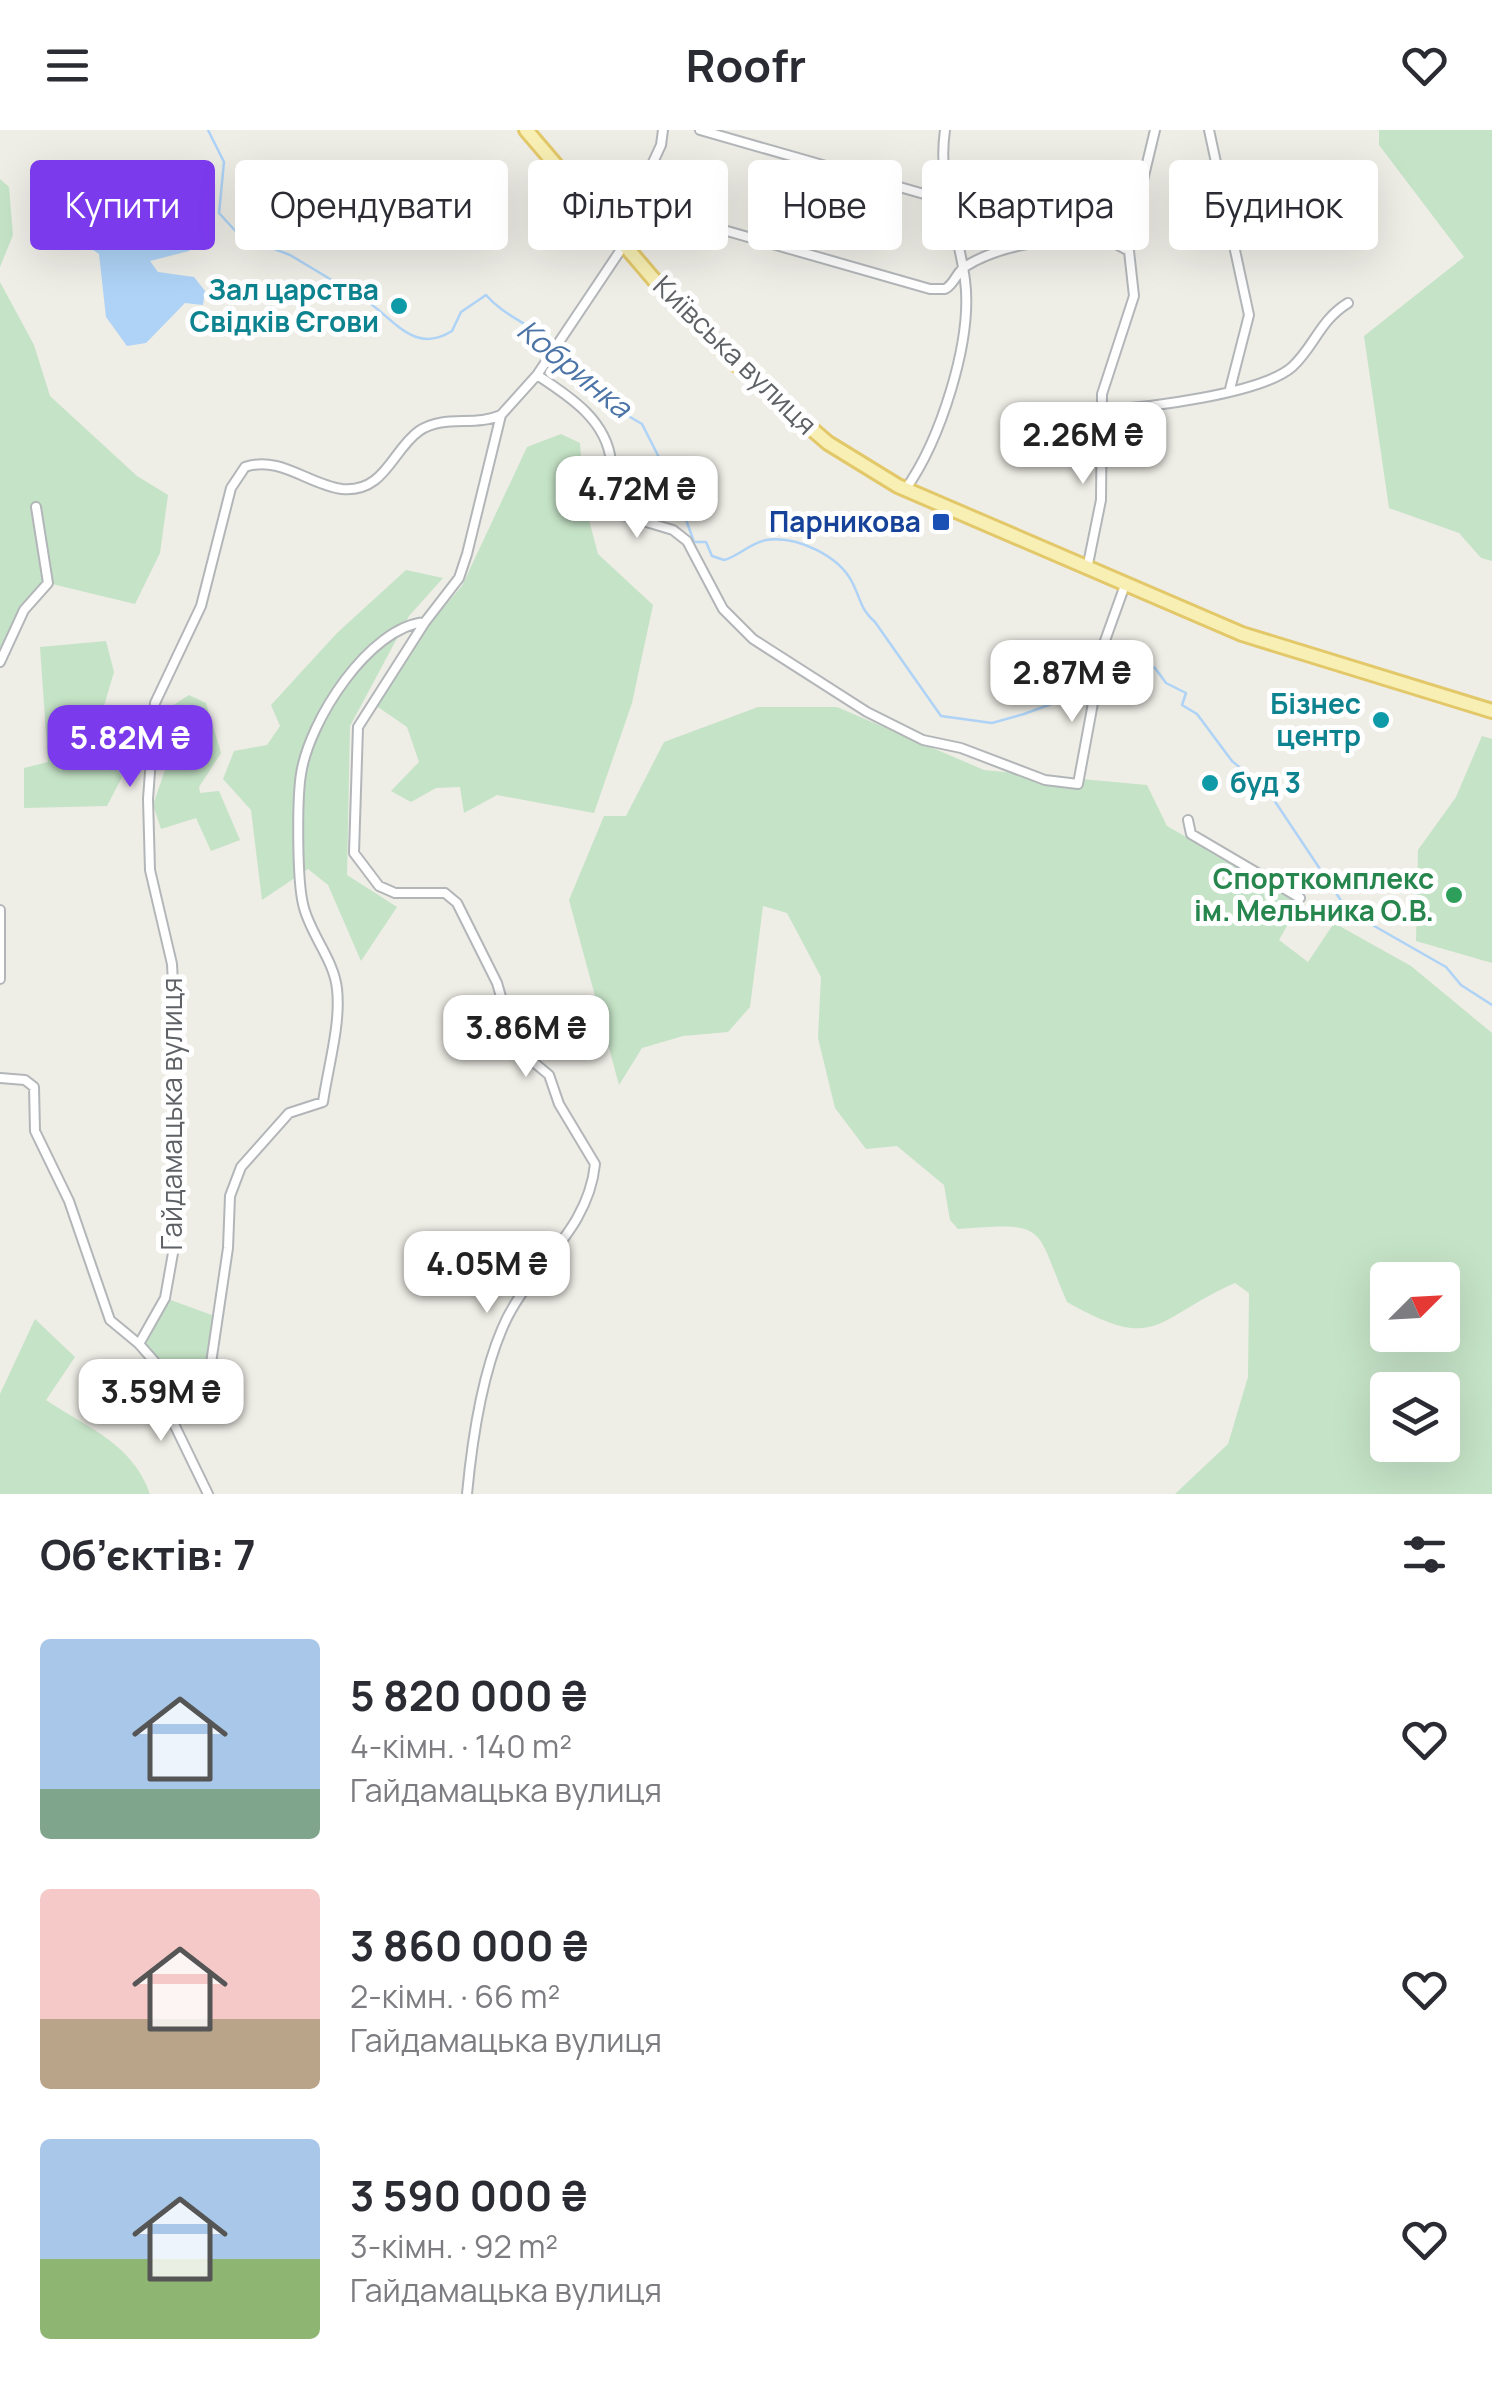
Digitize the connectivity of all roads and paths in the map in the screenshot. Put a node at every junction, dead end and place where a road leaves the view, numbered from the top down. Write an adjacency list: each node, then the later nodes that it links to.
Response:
1 (526, 130): 7 (main road, Київська вулиця)
2 (663, 130): 8 (street, Гайдамацька вулиця)
3 (700, 130): 11 (street)
4 (946, 130): 9 (street)
5 (1155, 130): 10 (street)
6 (1209, 130): 21 (street)
7 (551, 160)
8 (655, 160)
9 (942, 160)
10 (1148, 160)
11 (922, 193)
12 (728, 231): 18 (street)
13 (616, 250): 20 (street, Гайдамацька вулиця)
14 (628, 250): 24 (main road, Київська вулиця)
15 (958, 250): 18 (street)
16 (1008, 250): 18 (street)
17 (1126, 250): 22 (street)
18 (963, 268): 24 (street)
19 (1348, 303): 21 (street)
20 (537, 375): 23 (street, Гайдамацька вулиця); 30 (street)
21 (1230, 389): 22 (street)
22 (1102, 410): 26 (street)
23 (501, 414): 28 (street, Гайдамацька вулиця); 38 (street, Гайдамацька вулиця)
24 (905, 490): 26 (main road, Київська вулиця)
25 (36, 506): 29 (street)
26 (1087, 569): 27 (main road, Київська вулиця)
27 (1125, 585): 30 (street); 32 (main road, Київська вулиця)
28 (425, 622): 39 (street, Гайдамацька вулиця); 41 (street, Гайдамацька вулиця)
29 (0, 662)
30 (1097, 669): 31 (street)
31 (1080, 686)
32 (1492, 711)
33 (1188, 820): 34 (street)
34 (1300, 898)
35 (0, 910): 36 (street)
36 (0, 979)
37 (0, 1078): 38 (street)
38 (140, 1344): 39 (street)
39 (188, 1392): 40 (street)
40 (208, 1494)
41 (468, 1494)

